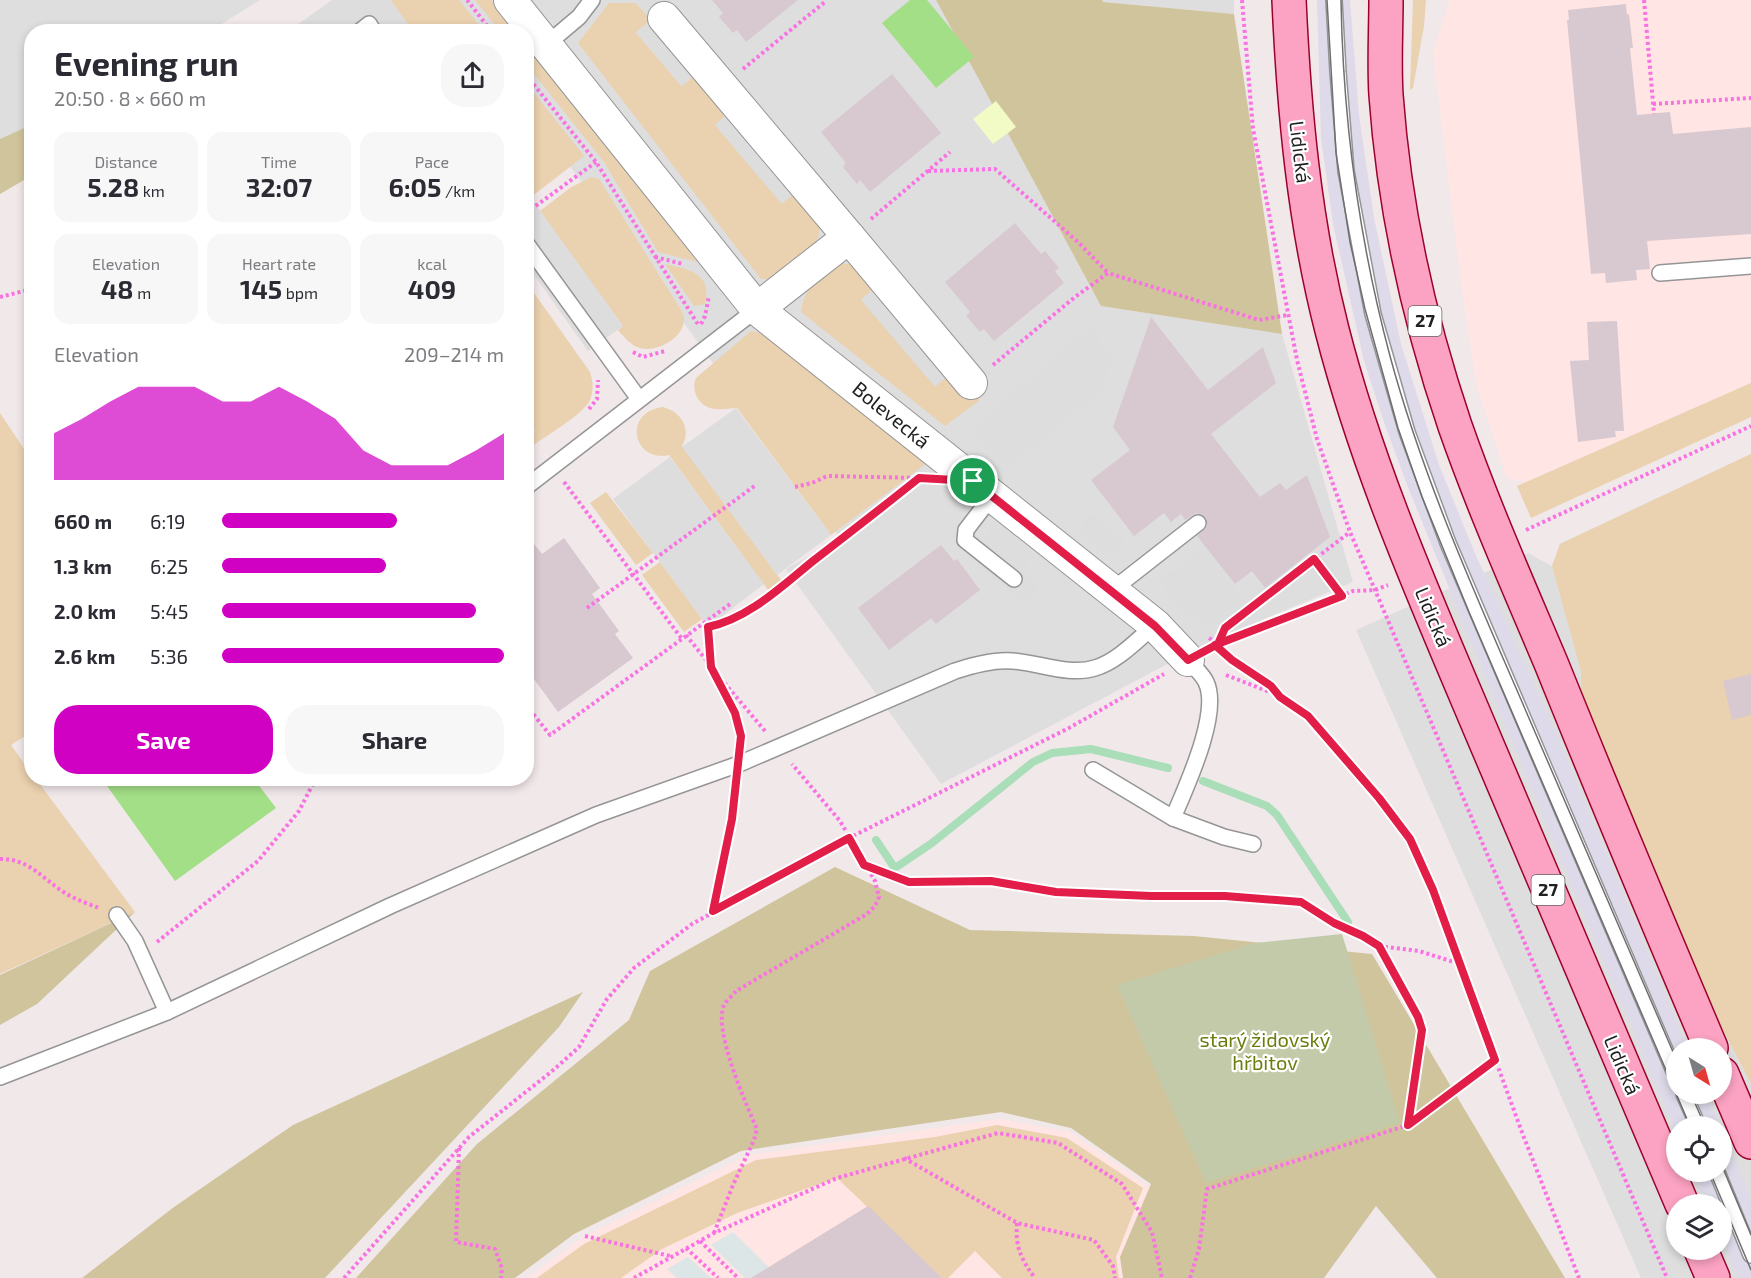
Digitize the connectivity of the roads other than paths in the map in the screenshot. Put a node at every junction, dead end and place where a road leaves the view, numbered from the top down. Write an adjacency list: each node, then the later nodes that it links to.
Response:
1 (510, 0): 7 (street, Bolevecká)
2 (592, 0): 9 (lane)
3 (1289, 0): 35 (main road, Lidická / 27)
4 (1334, 0): 30 (lane)
5 (1386, 0): 29 (main road, 27)
6 (664, 18): 10 (street)
7 (530, 24)
8 (534, 29): 9 (street, Bolevecká)
9 (547, 44): 14 (street, Bolevecká)
10 (849, 237): 14 (street); 15 (street)
11 (534, 254): 16 (lane)
12 (1751, 266): 13 (lane)
13 (1660, 273)
14 (757, 309): 16 (lane); 18 (street, Bolevecká)
15 (971, 382)
16 (639, 399): 17 (lane)
17 (534, 481)
18 (983, 488): 20 (lane); 21 (street, Bolevecká)
19 (1198, 523): 21 (lane)
20 (1014, 579)
21 (1111, 591): 22 (street, Bolevecká)
22 (1155, 626): 23 (street, Bolevecká); 28 (lane)
23 (1188, 660): 25 (lane)
24 (1093, 770): 25 (lane)
25 (1173, 818): 26 (lane)
26 (1253, 844)
27 (117, 915): 28 (lane)
28 (167, 1012): 31 (lane)
29 (1707, 1038)
30 (1666, 1052)
31 (0, 1077)
32 (1732, 1097): 33 (main road)
33 (1751, 1142)
34 (1721, 1182): 36 (lane)
35 (1678, 1194)
36 (1751, 1255)
37 (1705, 1260): 38 (main road)
38 (1713, 1278)

